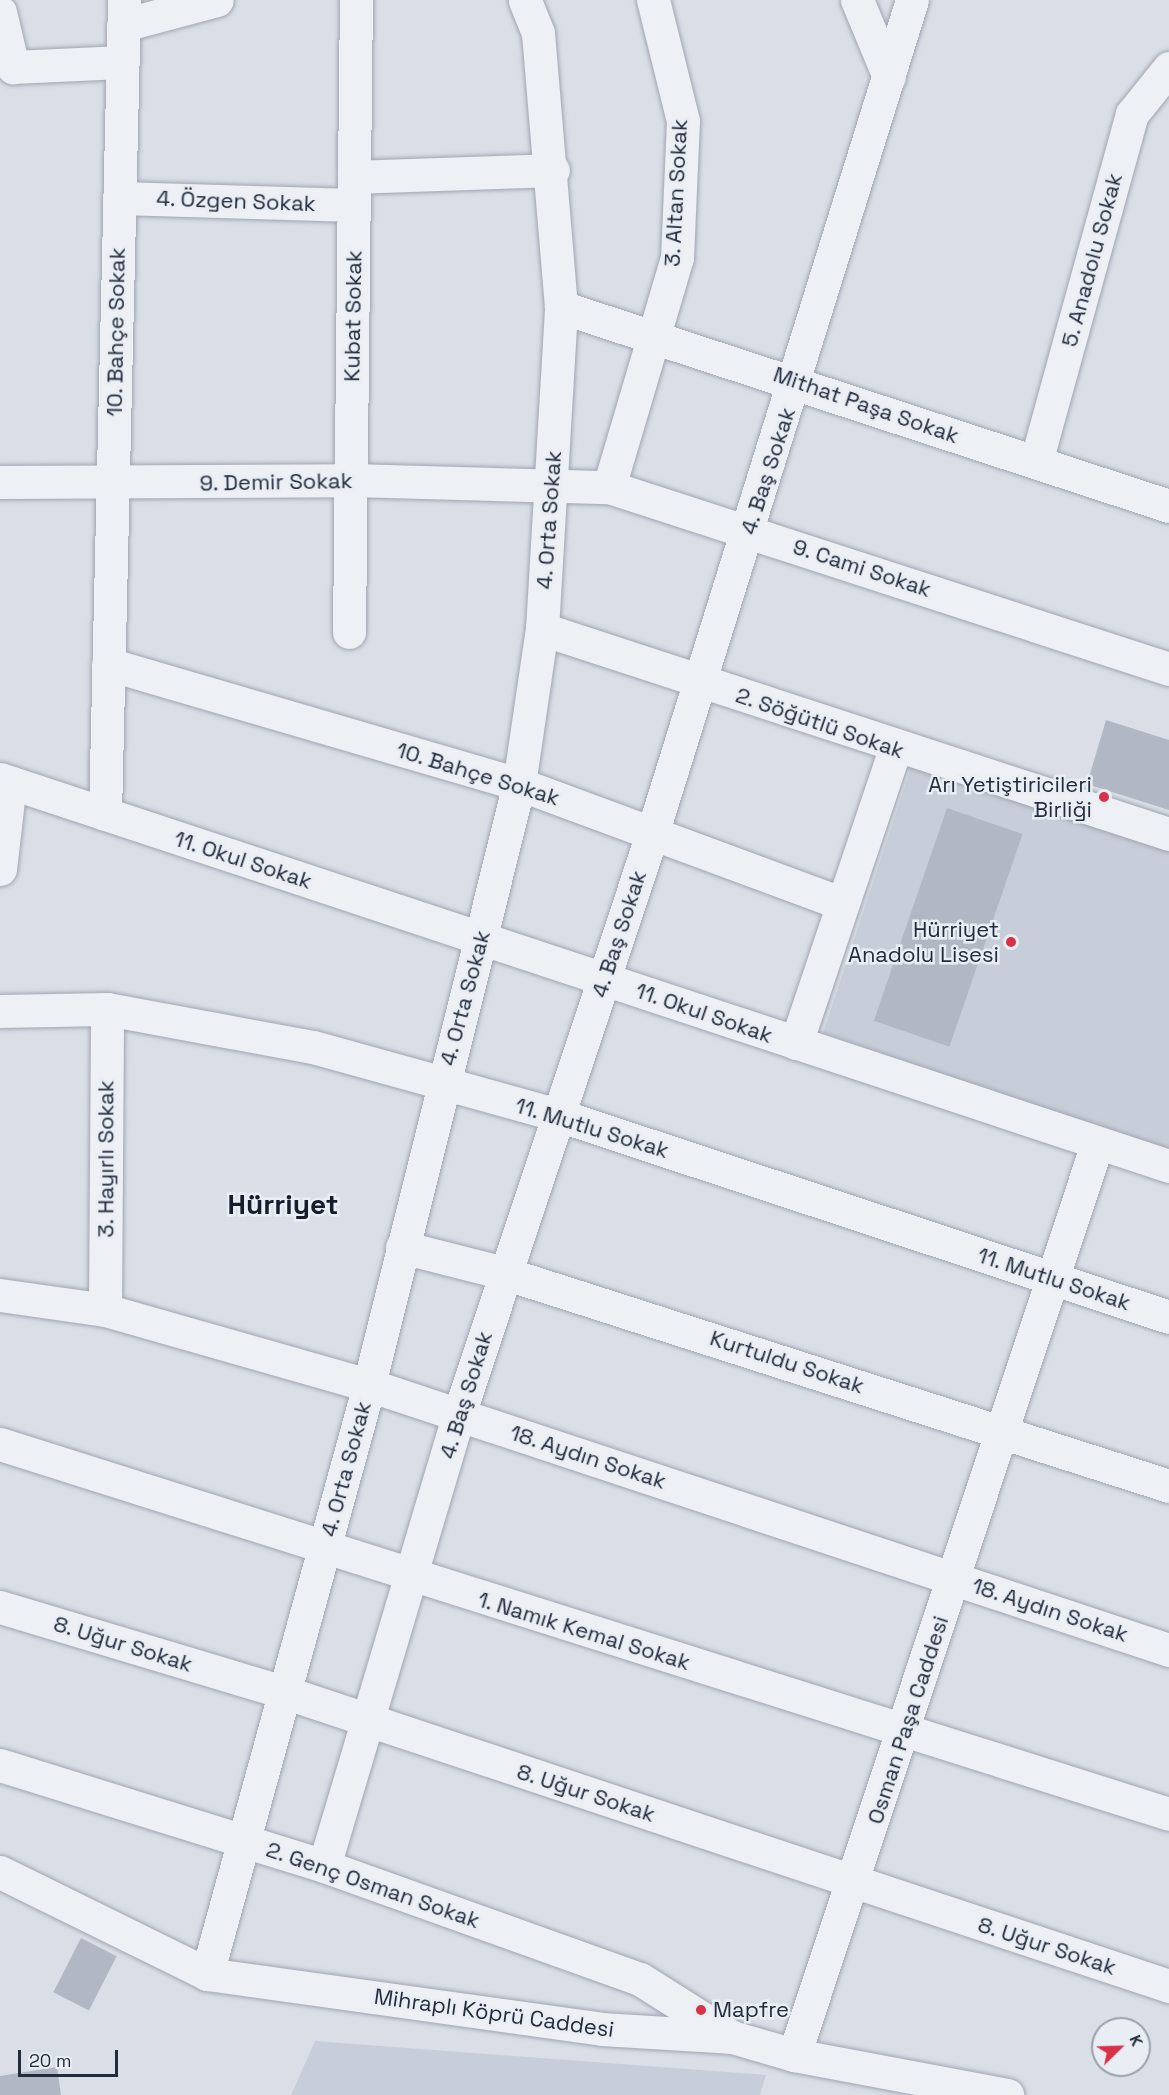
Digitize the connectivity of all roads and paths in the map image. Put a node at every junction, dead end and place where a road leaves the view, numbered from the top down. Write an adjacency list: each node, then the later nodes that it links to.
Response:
1 (218, 0): 8 (street)
2 (356, 0): 13 (street, Kubat Sokak)
3 (525, 0): 12 (street, 4. Orta Sokak)
4 (653, 0): 16 (street, 3. Altan Sokak)
5 (857, 0): 11 (street)
6 (912, 0): 11 (street, 4. Baş Sokak)
7 (0, 12): 9 (street)
8 (123, 13): 9 (street, 10. Bahçe Sokak)
9 (122, 62): 14 (street, 10. Bahçe Sokak)
10 (1169, 68): 18 (street, 5. Anadolu Sokak)
11 (889, 77): 17 (street, 4. Baş Sokak)
12 (553, 170): 13 (street, 4. Özgen Sokak); 15 (street, 4. Orta Sokak)
13 (354, 191): 14 (street, 4. Özgen Sokak); 19 (street, Kubat Sokak)
14 (119, 198): 22 (street, 10. Bahçe Sokak)
15 (561, 307): 16 (street, Mithat Paşa Sokak); 21 (street, 4. Orta Sokak)
16 (654, 336): 17 (street, Mithat Paşa Sokak); 23 (street, 3. Altan Sokak)
17 (797, 381): 18 (street, Mithat Paşa Sokak); 25 (street, 4. Baş Sokak)
18 (1036, 462): 24 (street, Mithat Paşa Sokak)
19 (351, 480): 21 (street, 9. Demir Sokak); 22 (street, 9. Demir Sokak); 27 (street, Kubat Sokak)
20 (0, 482): 22 (street, 9. Demir Sokak)
21 (552, 483): 23 (street, 9. Cami Sokak); 26 (street, 4. Orta Sokak)
22 (112, 484): 28 (street, 10. Bahçe Sokak)
23 (609, 488): 25 (street, 9. Cami Sokak)
24 (1169, 506)
25 (749, 531): 29 (street, 9. Cami Sokak); 30 (street, 4. Baş Sokak)
26 (542, 629): 30 (street, 2. Söğütlü Sokak); 33 (street, 4. Orta Sokak)
27 (349, 632)
28 (108, 664): 33 (street, 10. Bahçe Sokak); 34 (street, 10. Bahçe Sokak)
29 (1169, 669)
30 (701, 682): 31 (street, 2. Söğütlü Sokak); 35 (street, 4. Baş Sokak)
31 (895, 749): 36 (street, 2. Söğütlü Sokak); 38 (street)
32 (5, 781): 34 (street, 11. Okul Sokak); 37 (street)
33 (519, 784): 35 (street, 10. Bahçe Sokak); 39 (street, 4. Orta Sokak)
34 (105, 814): 39 (street, 11. Okul Sokak)
35 (653, 831): 38 (street, 10. Bahçe Sokak); 40 (street, 4. Baş Sokak)
36 (1169, 834)
37 (0, 870)
38 (841, 903): 43 (street)
39 (480, 939): 40 (street, 11. Okul Sokak); 44 (street, 4. Orta Sokak)
40 (605, 979): 43 (street, 11. Okul Sokak); 45 (street, 4. Baş Sokak)
41 (107, 1009): 42 (street, 11. Mutlu Sokak); 44 (street, 11. Mutlu Sokak); 52 (street, 3. Hayırlı Sokak)
42 (0, 1011)
43 (796, 1043): 46 (street, 11. Okul Sokak)
44 (442, 1084): 45 (street, 11. Mutlu Sokak); 48 (street, 4. Orta Sokak)
45 (555, 1114): 49 (street, 4. Baş Sokak); 50 (street, 11. Mutlu Sokak)
46 (1097, 1144): 47 (street, 11. Okul Sokak); 50 (street, Osman Paşa Caddesi)
47 (1169, 1166)
48 (402, 1247): 49 (street, Kurtuldu Sokak); 54 (street, 4. Orta Sokak)
49 (504, 1273): 55 (street, 4. Baş Sokak); 56 (street, Kurtuldu Sokak)
50 (1054, 1280): 53 (street, 11. Mutlu Sokak); 56 (street, Osman Paşa Caddesi)
51 (0, 1295): 52 (street, 18. Aydın Sokak)
52 (105, 1310): 54 (street, 18. Aydın Sokak)
53 (1169, 1317)
54 (369, 1385): 55 (street, 18. Aydın Sokak); 59 (street, 4. Orta Sokak)
55 (459, 1414): 60 (street, 4. Baş Sokak); 61 (street, 18. Aydın Sokak)
56 (1004, 1431): 58 (street, Kurtuldu Sokak); 61 (street, Osman Paşa Caddesi)
57 (0, 1444): 59 (street, 1. Namık Kemal Sokak)
58 (1169, 1486)
59 (324, 1550): 60 (street, 1. Namık Kemal Sokak); 64 (street, 4. Orta Sokak)
60 (411, 1577): 65 (street, 4. Baş Sokak); 66 (street, 1. Namık Kemal Sokak)
61 (955, 1579): 63 (street, 18. Aydın Sokak); 66 (street, Osman Paşa Caddesi)
62 (0, 1606): 64 (street, 8. Uğur Sokak)
63 (1169, 1650)
64 (284, 1692): 65 (street, 8. Uğur Sokak); 69 (street, 4. Orta Sokak)
65 (366, 1720): 70 (street, 4. Baş Sokak); 72 (street, 8. Uğur Sokak)
66 (904, 1731): 68 (street, 1. Namık Kemal Sokak); 72 (street, Osman Paşa Caddesi)
67 (0, 1765): 69 (street, 2. Genç Osman Sokak)
68 (1169, 1814)
69 (243, 1841): 70 (street, 2. Genç Osman Sokak); 73 (street, 4. Orta Sokak)
70 (324, 1866): 75 (street, 2. Genç Osman Sokak)
71 (0, 1872): 73 (street, Mihraplı Köprü Caddesi)
72 (854, 1882): 74 (street, 8. Uğur Sokak); 76 (street, Osman Paşa Caddesi)
73 (207, 1974): 75 (street, Mihraplı Köprü Caddesi)
74 (1169, 1986)
75 (732, 2037): 76 (street, Mihraplı Köprü Caddesi)
76 (794, 2055): 77 (street, Mihraplı Köprü Caddesi)
77 (1007, 2095)

